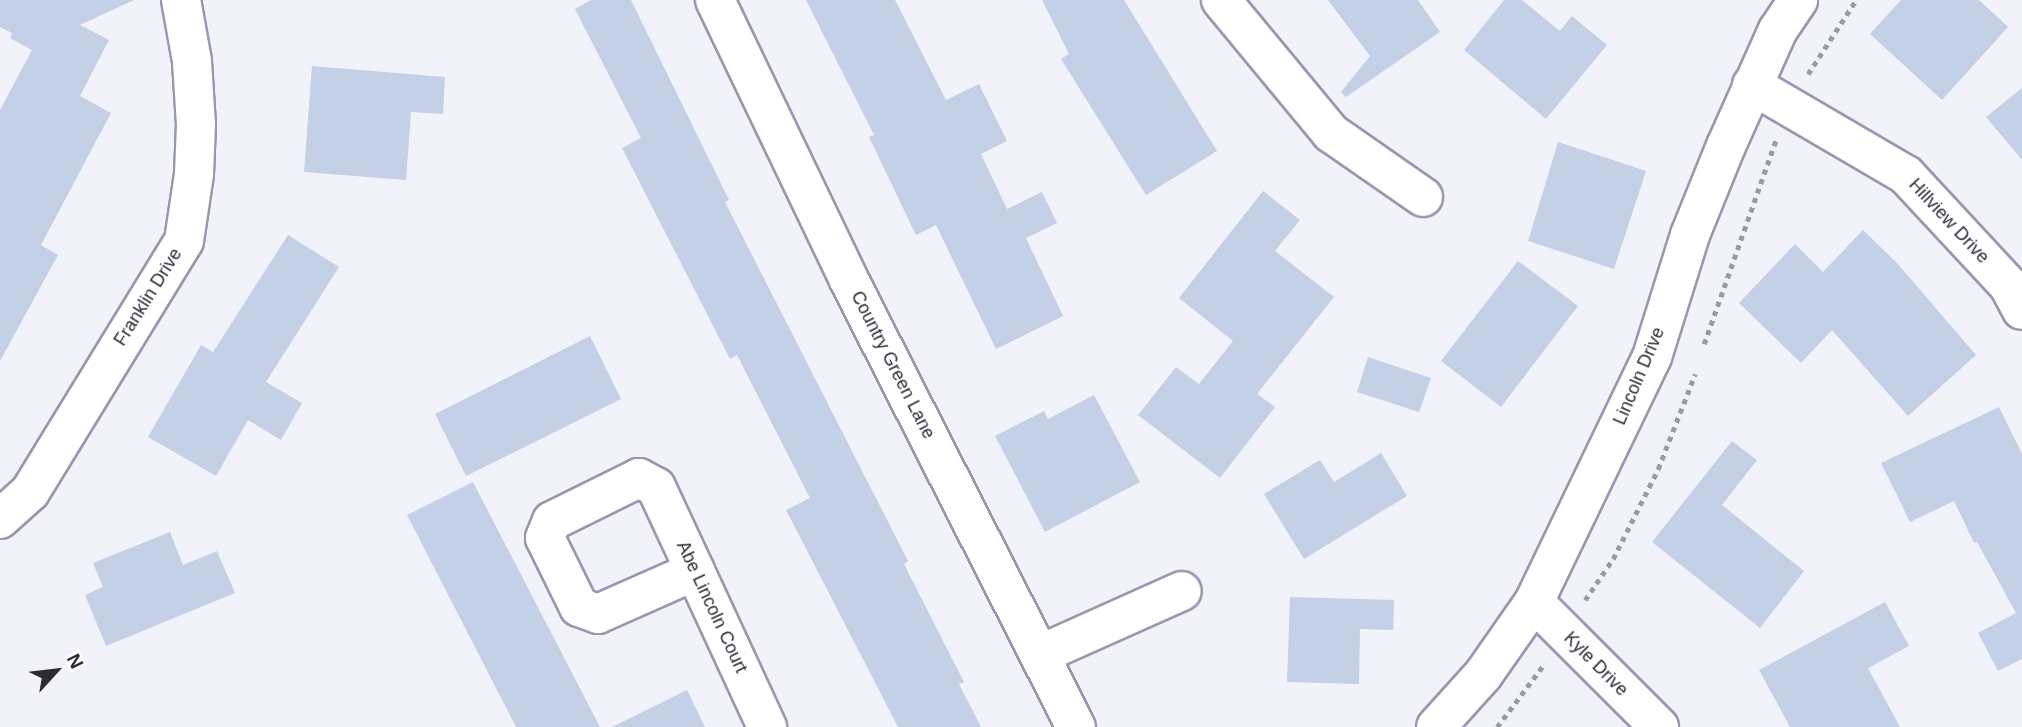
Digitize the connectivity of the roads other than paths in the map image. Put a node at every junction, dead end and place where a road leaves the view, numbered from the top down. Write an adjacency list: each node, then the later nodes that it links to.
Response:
1 (181, 0): 8 (street, Franklin Drive)
2 (715, 0): 12 (street, Country Green Lane)
3 (1221, 0): 6 (street)
4 (1798, 0): 5 (street, Lincoln Drive)
5 (1752, 85): 7 (street, Hillview Drive); 11 (street, Lincoln Drive)
6 (1423, 197)
7 (2022, 310)
8 (0, 519)
9 (695, 570): 9 (street, Abe Lincoln Court); 13 (street, Abe Lincoln Court)
10 (1182, 591): 12 (street)
11 (1534, 602): 15 (street, Lincoln Drive); 16 (street, Kyle Drive)
12 (1041, 654): 14 (street, Country Green Lane)
13 (767, 727)
14 (1076, 727)
15 (1436, 727)
16 (1659, 727)

